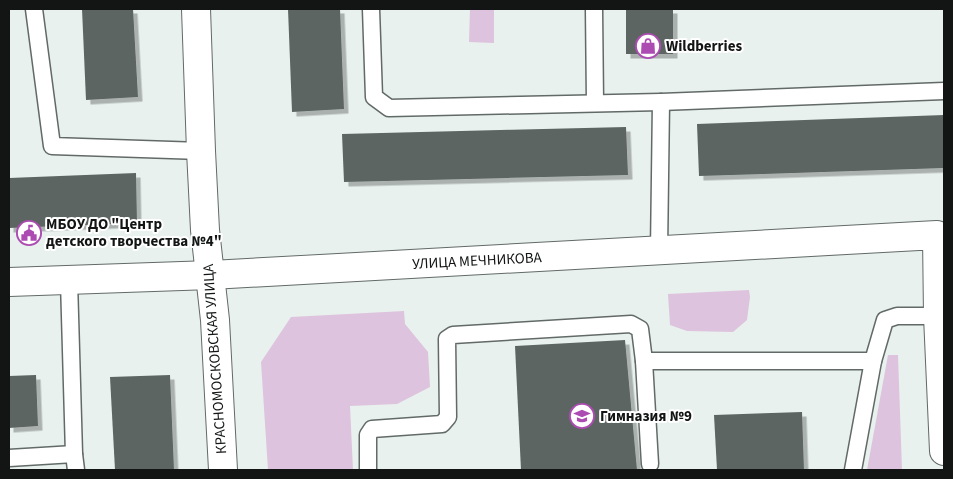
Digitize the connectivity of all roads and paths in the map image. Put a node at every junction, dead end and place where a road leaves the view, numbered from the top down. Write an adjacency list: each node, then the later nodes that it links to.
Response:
1 (34, 9): 8 (lane)
2 (196, 9): 8 (street, КРАСНОМОСКОВСКАЯ УЛИЦА)
3 (371, 9): 7 (lane)
4 (594, 9): 7 (lane)
5 (944, 91): 6 (lane)
6 (661, 102): 7 (lane); 10 (lane)
7 (595, 103)
8 (200, 151): 11 (street, КРАСНОМОСКОВСКАЯ УЛИЦА)
9 (941, 234): 10 (street, УЛИЦА МЕЧНИКОВА); 14 (street)
10 (659, 251): 11 (street, УЛИЦА МЕЧНИКОВА)
11 (211, 276): 12 (street, УЛИЦА МЕЧНИКОВА); 21 (street, КРАСНОМОСКОВСКАЯ УЛИЦА)
12 (69, 281): 13 (street, УЛИЦА МЕЧНИКОВА); 19 (lane)
13 (9, 282)
14 (938, 316): 16 (lane); 17 (street)
15 (644, 361): 16 (lane); 20 (lane); 22 (lane)
16 (873, 361): 23 (lane)
17 (944, 451)
18 (9, 458): 19 (lane)
19 (75, 462)
20 (650, 464)
21 (223, 470)
22 (368, 470)
23 (853, 470)

